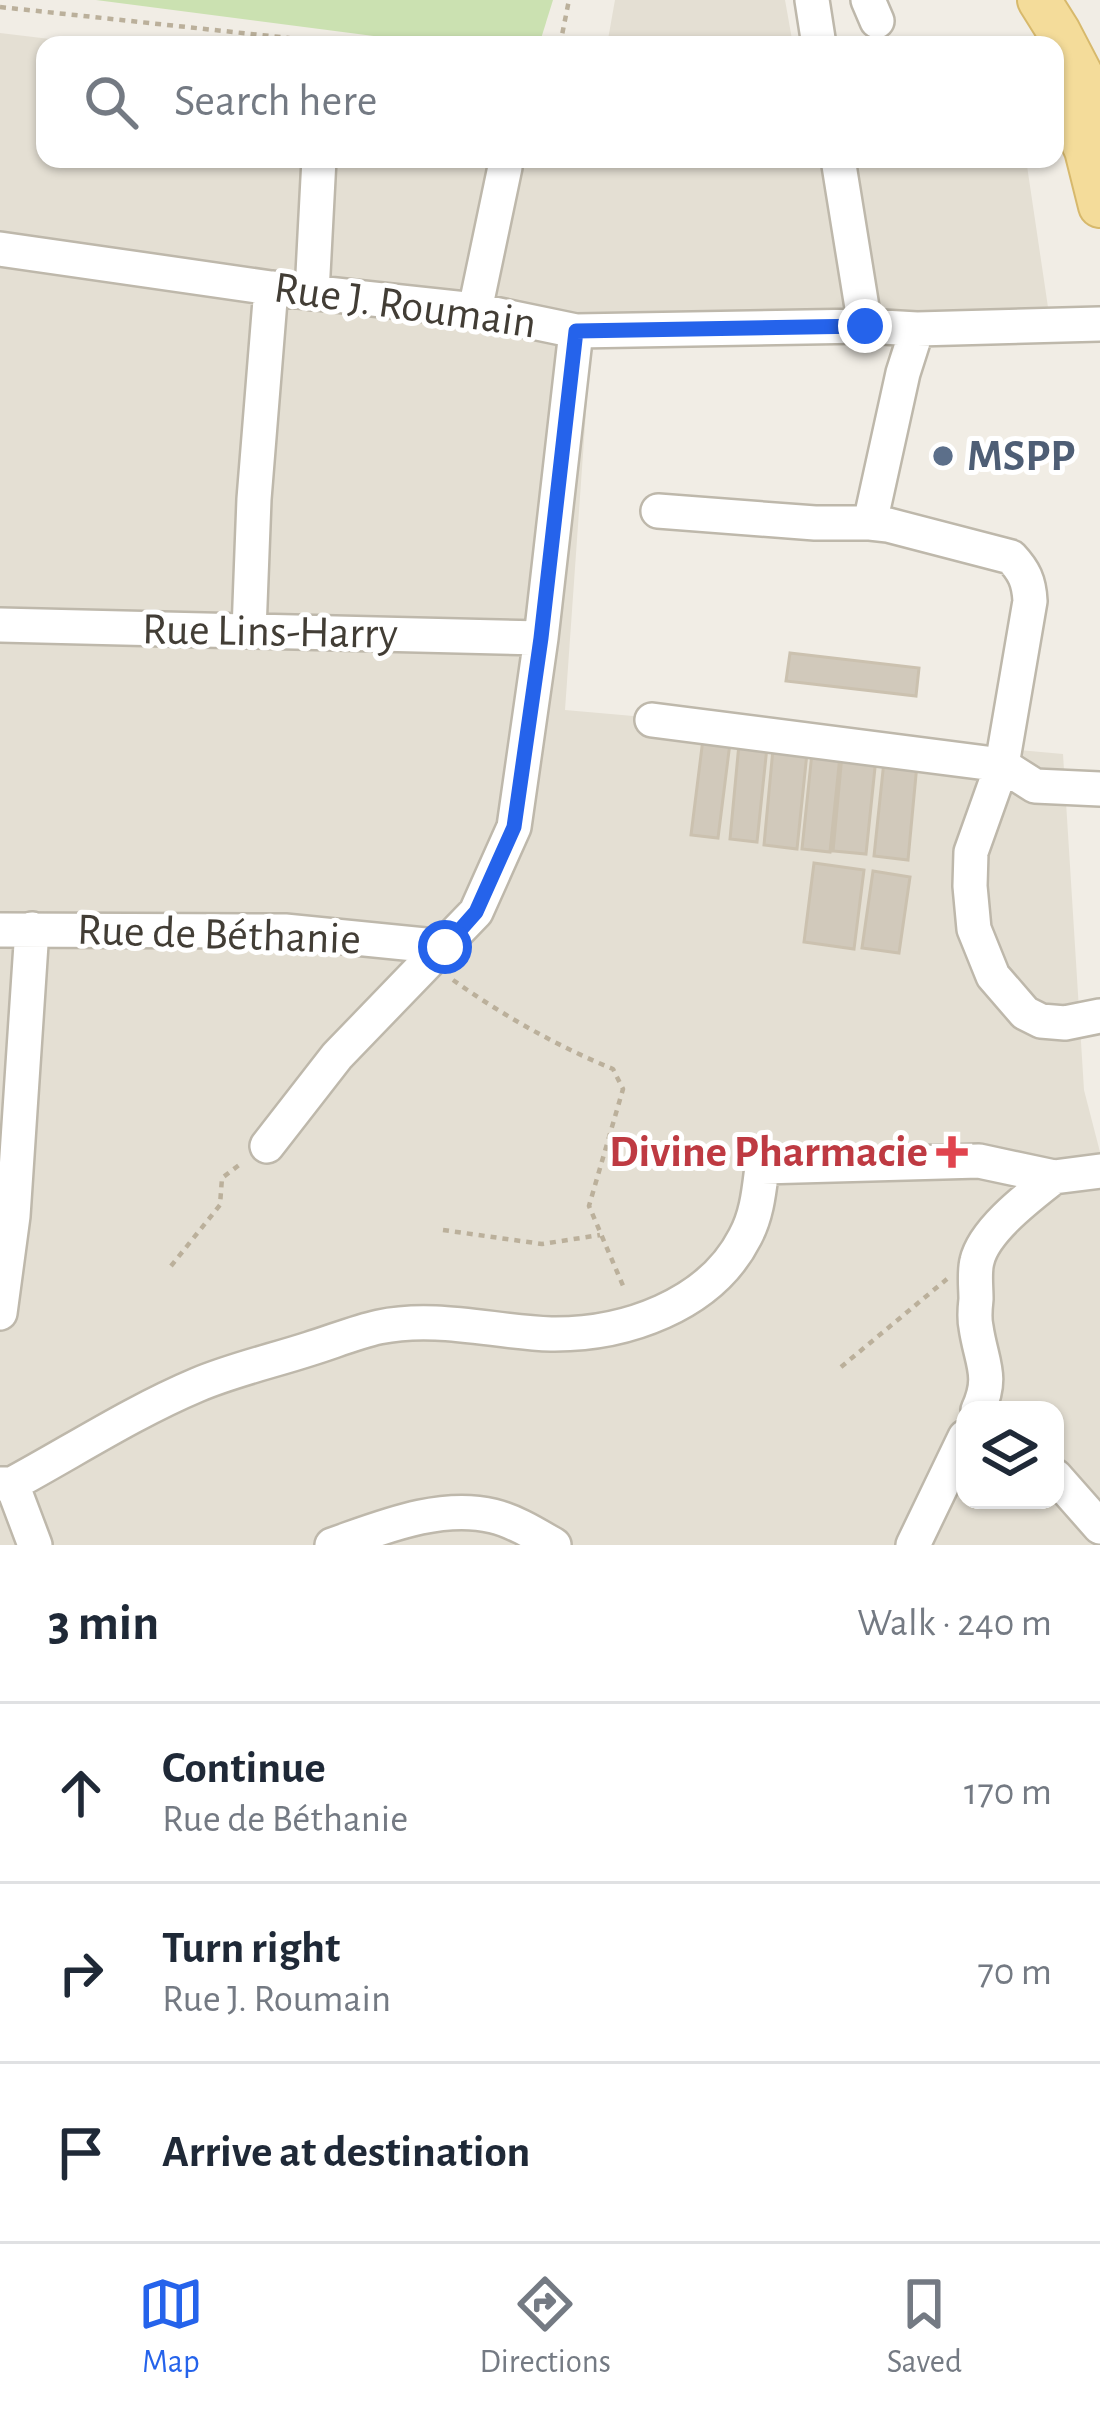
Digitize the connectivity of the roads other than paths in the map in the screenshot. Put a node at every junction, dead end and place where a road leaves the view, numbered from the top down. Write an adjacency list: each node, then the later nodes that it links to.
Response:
1 (812, 0): 4 (street)
2 (1006, 0): 5 (main road)
3 (1039, 0): 6 (main road)
4 (818, 36)
5 (1029, 36)
6 (1061, 36)
7 (1064, 42): 9 (main road)
8 (1064, 98): 10 (main road)
9 (1100, 110)
10 (1093, 151): 14 (main road)
11 (319, 168): 17 (street)
12 (505, 168): 18 (street)
13 (839, 168): 20 (street)
14 (1100, 206)
15 (0, 249): 16 (street, Rue J. Roumain)
16 (271, 288): 17 (street, Rue J. Roumain); 26 (street)
17 (312, 293): 18 (street, Rue J. Roumain)
18 (476, 310): 22 (street, Rue J. Roumain)
19 (1100, 324): 21 (street, Rue J. Roumain)
20 (865, 326): 21 (street, Rue J. Roumain); 22 (street, Rue J. Roumain)
21 (916, 329): 24 (street)
22 (576, 331): 27 (street)
23 (658, 511): 24 (street)
24 (870, 524): 29 (street)
25 (0, 625): 26 (street, Rue Lins-Harry)
26 (249, 632): 27 (street, Rue Lins-Harry)
27 (541, 638): 32 (street)
28 (652, 720): 29 (street)
29 (1002, 765): 30 (street); 33 (street)
30 (1100, 789)
31 (16, 929): 32 (street, Rue de Béthanie); 37 (street)
32 (437, 955): 34 (street)
33 (1100, 1016)
34 (267, 1146)
35 (1100, 1171): 36 (street)
36 (1054, 1177): 39 (street); 41 (street)
37 (6, 1216): 38 (street)
38 (0, 1313)
39 (984, 1401)
40 (956, 1456): 47 (street)
41 (6, 1484): 44 (street)
42 (1064, 1486): 43 (street)
43 (1100, 1527)
44 (35, 1545)
45 (332, 1545): 46 (street)
46 (554, 1545)
47 (913, 1545)

